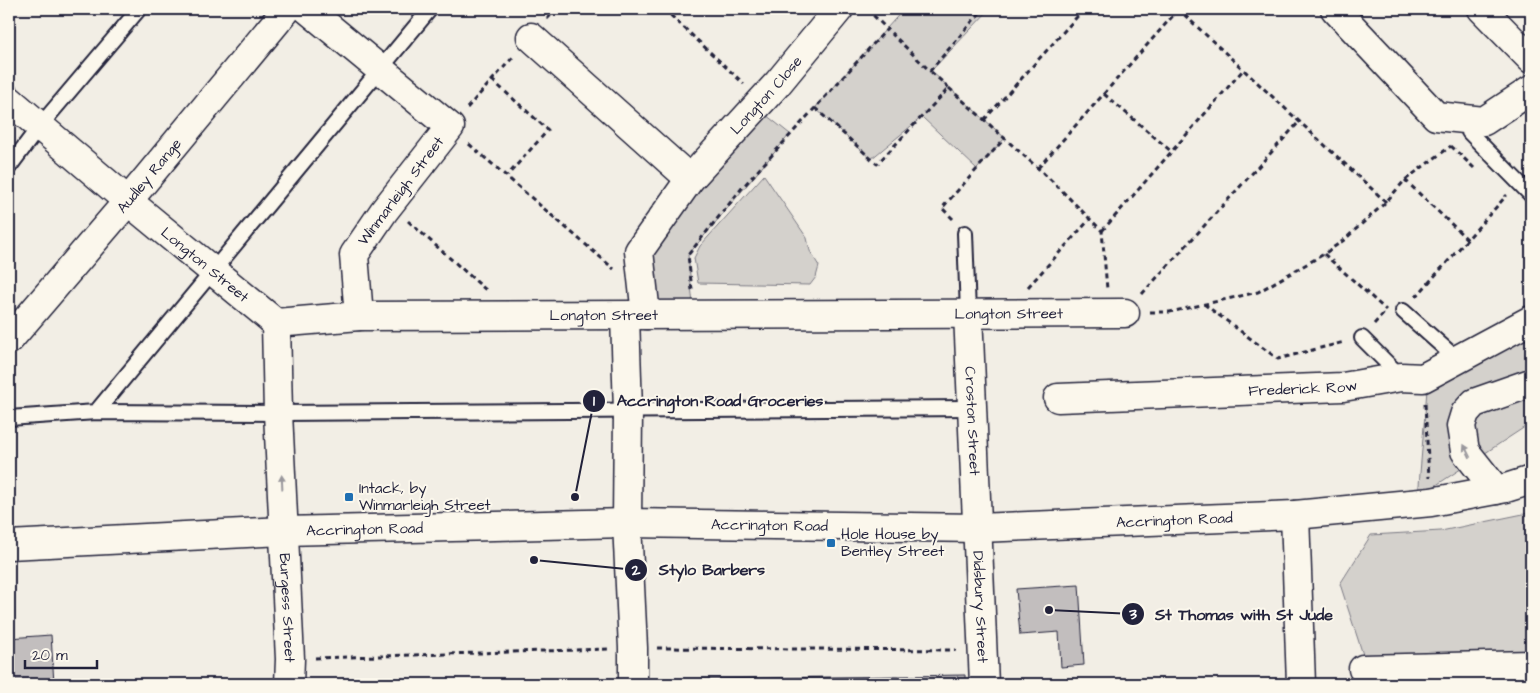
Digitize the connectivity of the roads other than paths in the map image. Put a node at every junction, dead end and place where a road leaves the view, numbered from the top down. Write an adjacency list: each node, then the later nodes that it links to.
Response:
1 (139, 9): 13 (lane)
2 (287, 9): 18 (street, Audley Range)
3 (307, 9): 10 (street)
4 (430, 9): 10 (lane)
5 (839, 9): 16 (street, Longton Close)
6 (1335, 9): 11 (street)
7 (1482, 9): 9 (street)
8 (531, 37): 16 (street)
9 (1531, 59)
10 (380, 70): 20 (lane); 25 (street, Winmarleigh Street)
11 (1531, 90)
12 (9, 100): 13 (street, Longton Street)
13 (39, 127): 15 (lane); 18 (street, Longton Street)
14 (1469, 132): 17 (lane)
15 (9, 167)
16 (690, 179): 21 (street, Longton Close)
17 (1531, 195)
18 (128, 201): 20 (street, Longton Street); 29 (street, Audley Range)
19 (965, 233): 23 (lane)
20 (212, 271): 27 (street, Longton Street); 36 (lane)
21 (638, 309): 23 (street, Longton Street); 25 (street, Longton Street); 35 (street, Longton Close)
22 (1404, 311): 30 (lane)
23 (968, 313): 24 (street, Longton Street); 34 (street, Croston Street)
24 (1117, 313)
25 (359, 316): 27 (street, Longton Street)
26 (1531, 320): 30 (street, Frederick Row)
27 (276, 323): 37 (street)
28 (1362, 338): 31 (lane)
29 (9, 340)
30 (1458, 360): 31 (street, Frederick Row)
31 (1412, 378): 33 (street, Frederick Row)
32 (1531, 383): 40 (street, one-way to 32)
33 (1058, 398)
34 (972, 408): 35 (lane); 43 (street, Croston Street)
35 (628, 411): 37 (lane); 42 (street, Longton Close)
36 (96, 412): 37 (lane); 38 (lane)
37 (278, 413): 44 (street, one-way to 37)
38 (9, 418)
39 (1531, 481): 40 (street, Accrington Road)
40 (1496, 490): 41 (street, Accrington Road)
41 (1296, 515): 43 (street, Accrington Road); 51 (street)
42 (627, 523): 43 (street, Accrington Road); 44 (street, Accrington Road); 49 (street, Longton Close)
43 (978, 528): 50 (street, Didsbury Street)
44 (284, 531): 45 (street, Accrington Road); 48 (street, Burgess Street)
45 (9, 545)
46 (1531, 665): 47 (street)
47 (1363, 669)
48 (289, 672)
49 (633, 684)
50 (984, 684)
51 (1301, 684)

